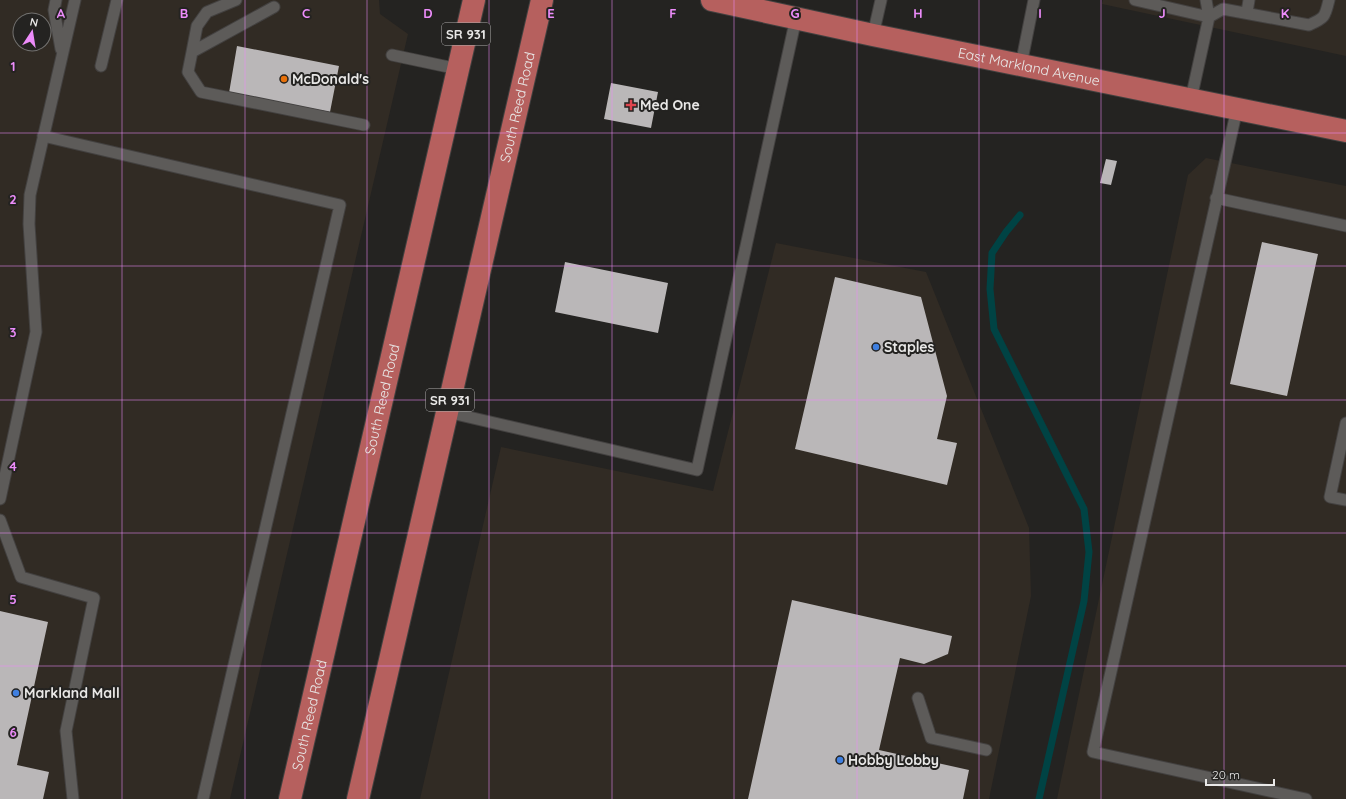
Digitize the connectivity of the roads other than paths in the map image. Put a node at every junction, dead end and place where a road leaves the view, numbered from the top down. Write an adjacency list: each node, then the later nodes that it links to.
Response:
1 (56, 0): 21 (lane)
2 (75, 0): 21 (lane)
3 (117, 0): 24 (lane)
4 (236, 0): 20 (lane)
5 (474, 0): 25 (main road, South Reed Road / SR 931)
6 (542, 0): 33 (main road, South Reed Road / SR 931)
7 (712, 0): 18 (main road, East Markland Avenue)
8 (881, 0): 19 (lane)
9 (1034, 0): 23 (lane)
10 (1135, 0): 14 (lane)
11 (1206, 0): 17 (lane)
12 (1249, 0): 16 (lane)
13 (1329, 0): 16 (lane)
14 (1150, 2): 17 (lane)
15 (274, 7): 20 (lane)
16 (1247, 12): 17 (lane)
17 (1209, 16): 26 (lane)
18 (796, 18): 19 (main road, East Markland Avenue); 33 (lane)
19 (873, 35): 23 (main road, East Markland Avenue)
20 (192, 52): 28 (lane)
21 (62, 54): 30 (lane)
22 (392, 55): 25 (lane)
23 (1021, 65): 26 (main road, East Markland Avenue)
24 (101, 66)
25 (458, 69): 42 (main road, South Reed Road / SR 931)
26 (1191, 99): 27 (main road, East Markland Avenue)
27 (1237, 109): 29 (main road, East Markland Avenue); 31 (lane)
28 (364, 125)
29 (1346, 131)
30 (43, 136): 35 (lane); 41 (lane)
31 (1216, 198): 32 (lane); 44 (lane)
32 (1346, 226)
33 (447, 412): 43 (main road, South Reed Road / SR 931)
34 (1346, 423): 36 (lane)
35 (0, 499)
36 (1346, 500)
37 (0, 520): 40 (lane)
38 (918, 698): 39 (lane)
39 (986, 750)
40 (73, 799)
41 (203, 799)
42 (290, 799)
43 (358, 799)
44 (1306, 799)

